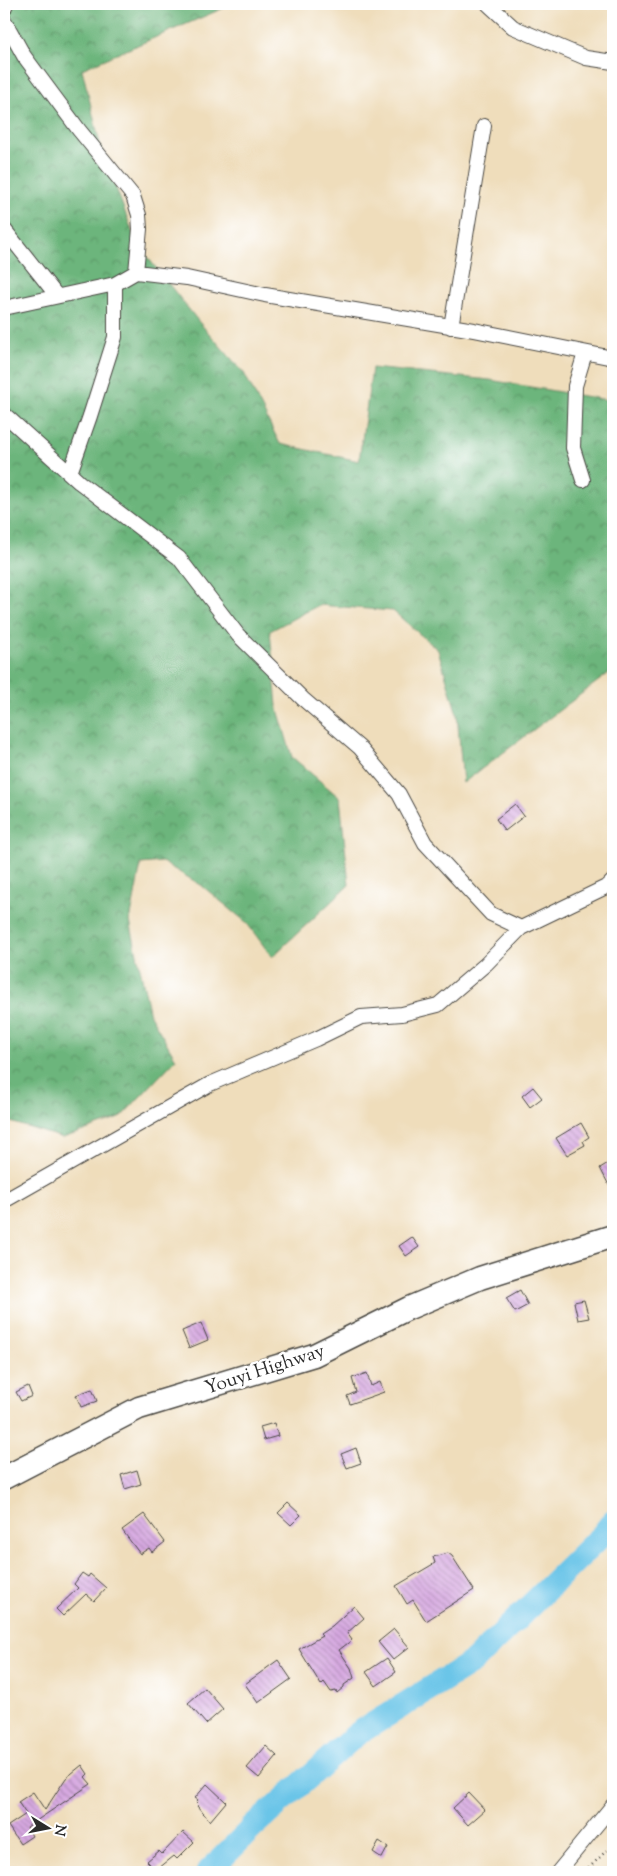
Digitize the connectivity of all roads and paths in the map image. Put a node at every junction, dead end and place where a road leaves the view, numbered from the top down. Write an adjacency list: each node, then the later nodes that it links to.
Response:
1 (6, 4): 3 (street)
2 (488, 4): 5 (street)
3 (4, 9)
4 (4, 20): 8 (street)
5 (613, 62)
6 (484, 126): 12 (street)
7 (4, 229): 10 (street)
8 (136, 272): 9 (street); 12 (street)
9 (115, 284): 10 (street); 16 (street)
10 (57, 296): 11 (street)
11 (4, 308)
12 (451, 326): 13 (street)
13 (585, 353): 14 (street); 17 (street)
14 (613, 358)
15 (4, 414): 16 (street)
16 (70, 473): 19 (street)
17 (584, 480)
18 (613, 881): 19 (street)
19 (522, 928): 20 (street)
20 (4, 1201)
21 (613, 1236): 22 (main road, Youyi Highway)
22 (4, 1478)
23 (613, 1805): 25 (street)
24 (613, 1844): 26 (path)
25 (558, 1872)
26 (585, 1872)

